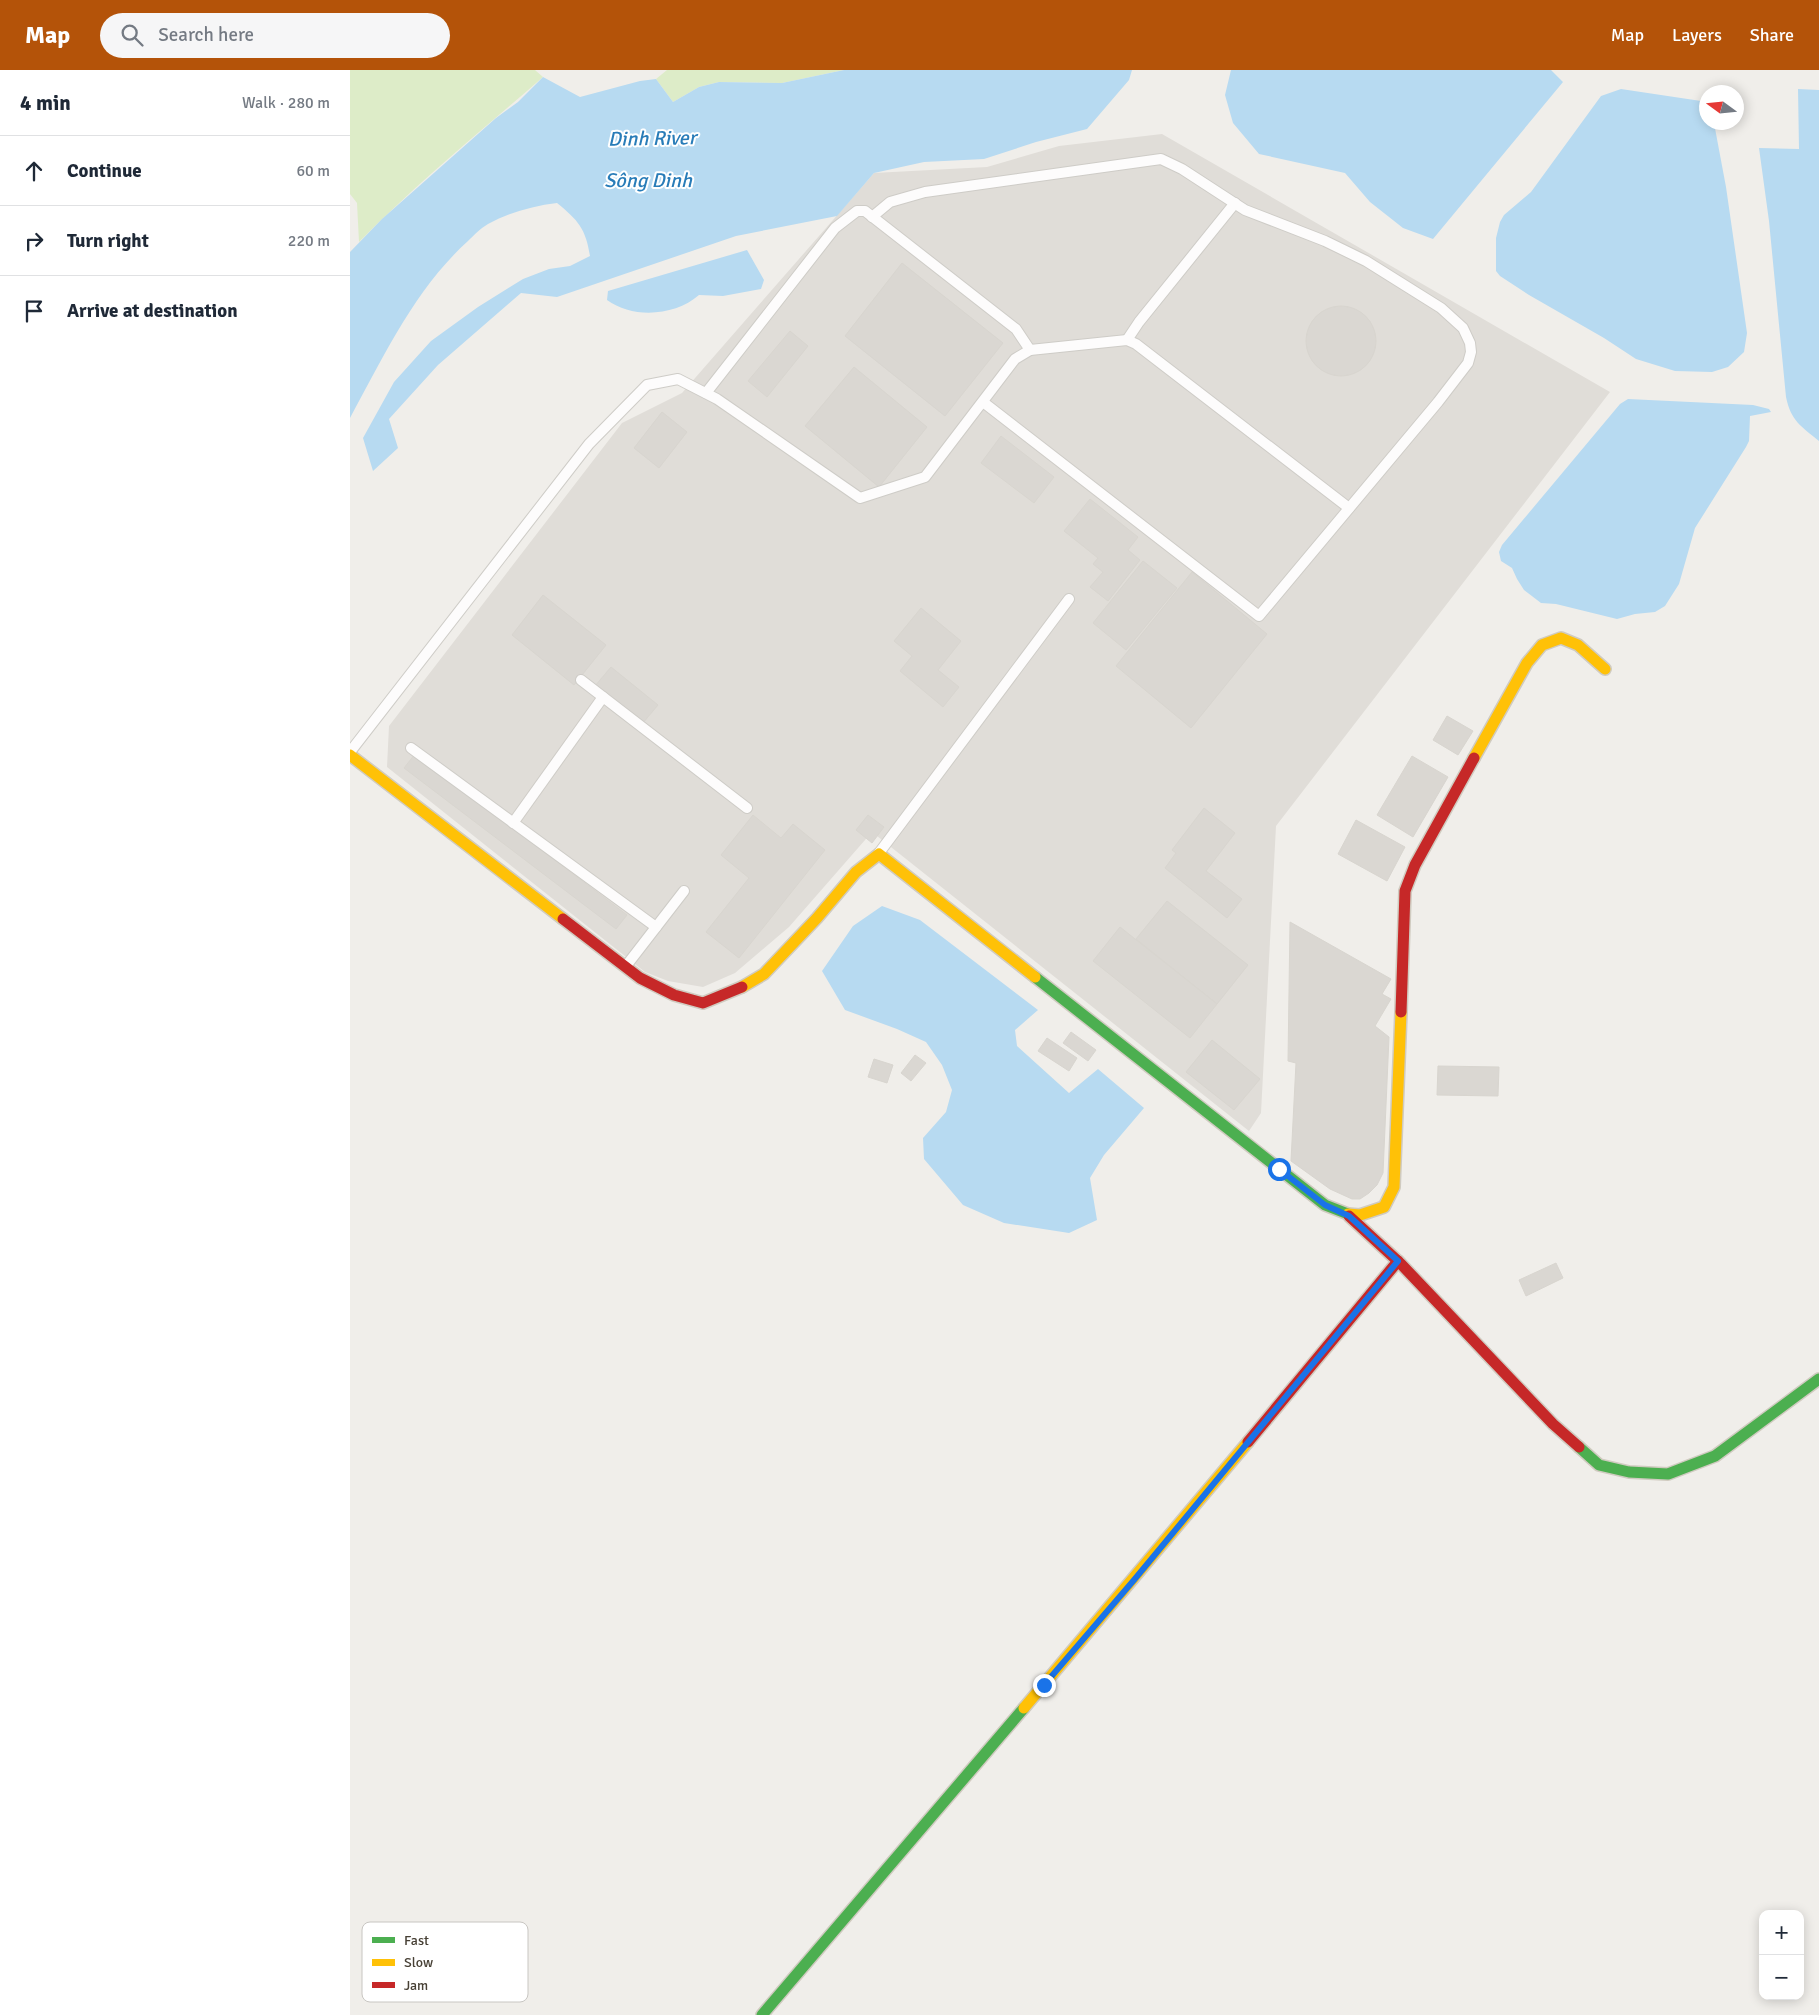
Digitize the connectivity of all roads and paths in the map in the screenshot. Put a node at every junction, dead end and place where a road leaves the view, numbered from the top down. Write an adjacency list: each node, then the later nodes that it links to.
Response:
1 (1235, 203): 2 (lane); 3 (lane); 7 (lane)
2 (872, 217): 4 (lane); 5 (lane)
3 (1127, 340): 4 (lane); 7 (lane)
4 (1030, 350): 6 (lane)
5 (706, 393): 6 (lane); 13 (lane)
6 (983, 402): 7 (lane)
7 (1349, 508)
8 (1068, 599): 16 (lane)
9 (1605, 669): 20 (street)
10 (581, 680): 11 (lane)
11 (603, 697): 14 (lane); 15 (lane)
12 (411, 748): 15 (lane)
13 (350, 753): 19 (street)
14 (747, 808)
15 (512, 823): 18 (lane)
16 (879, 854): 19 (street); 20 (street)
17 (684, 891): 18 (lane)
18 (656, 927): 19 (lane)
19 (625, 967)
20 (1349, 1216): 21 (street)
21 (1398, 1261): 22 (street); 23 (street)
22 (1819, 1379)
23 (762, 2015)

